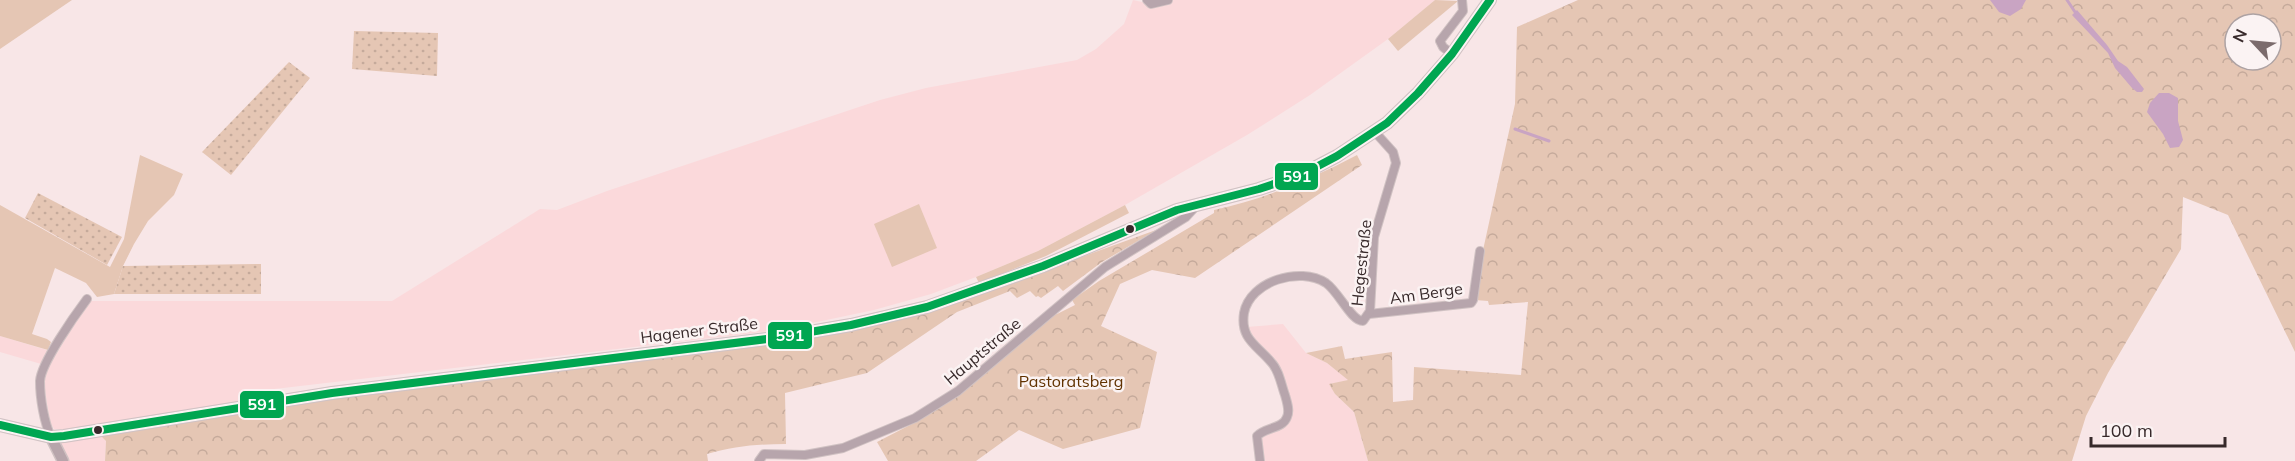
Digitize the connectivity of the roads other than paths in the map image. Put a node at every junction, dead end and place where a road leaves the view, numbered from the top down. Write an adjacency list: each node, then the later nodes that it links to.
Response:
1 (1168, 0): 4 (street)
2 (1462, 0): 5 (street)
3 (1490, 0): 5 (main road, Hagener Straße)
4 (1149, 2)
5 (1452, 54): 6 (main road, Hagener Straße)
6 (1375, 132): 7 (main road, Hagener Straße); 10 (street, Hegestraße)
7 (1198, 203): 12 (main road, Hagener Straße); 14 (street, Hauptstraße)
8 (1480, 251): 10 (street, Am Berge)
9 (87, 299): 12 (street)
10 (1370, 314): 15 (street, Hegestraße)
11 (0, 425): 12 (main road, Hagener Straße)
12 (51, 437): 13 (street)
13 (63, 461)
14 (759, 461)
15 (1260, 461)

